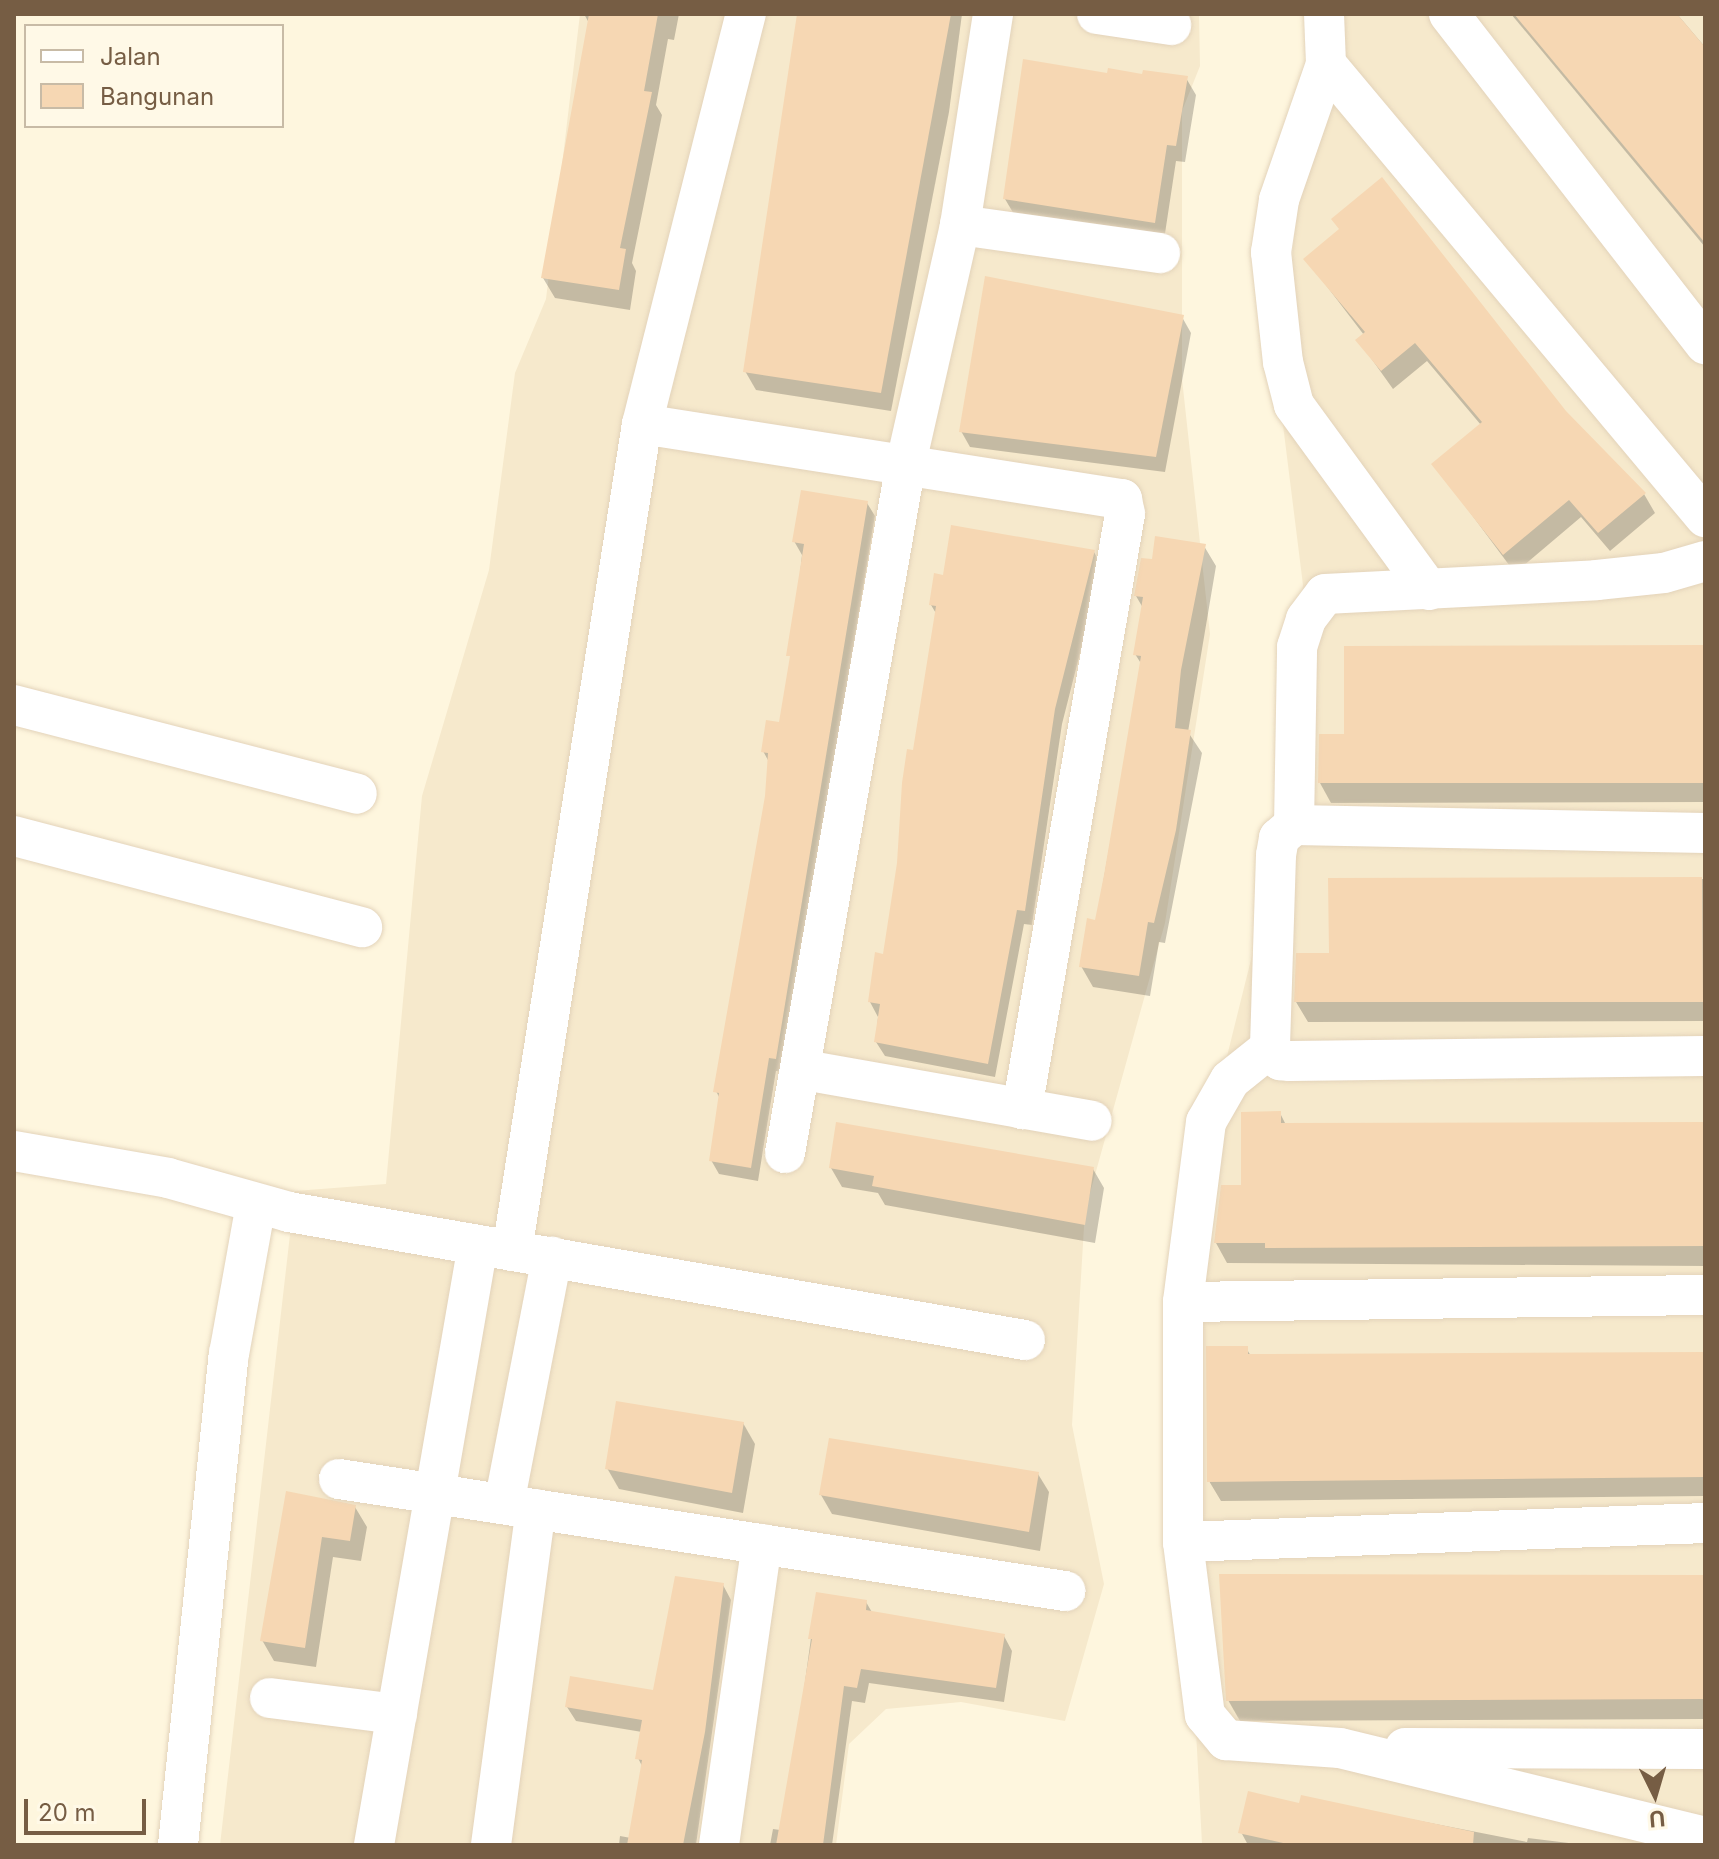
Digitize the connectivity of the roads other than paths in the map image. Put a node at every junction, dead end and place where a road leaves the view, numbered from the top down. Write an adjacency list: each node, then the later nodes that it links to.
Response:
1 (746, 14): 11 (street)
2 (993, 14): 8 (street)
3 (1097, 14): 6 (street)
4 (1324, 14): 7 (street)
5 (1449, 14): 10 (street)
6 (1171, 25)
7 (1326, 64): 13 (street); 15 (street)
8 (960, 225): 9 (street); 12 (street)
9 (1160, 253)
10 (1705, 344)
11 (642, 424): 12 (street); 30 (street)
12 (906, 463): 24 (street); 25 (street)
13 (1705, 517)
14 (1705, 561): 15 (street)
15 (1429, 590): 18 (street)
16 (14, 705): 17 (street)
17 (357, 794)
18 (1294, 825): 19 (street); 22 (street)
19 (1705, 833)
20 (14, 836): 21 (street)
21 (362, 927)
22 (1270, 1048): 23 (street); 33 (street)
23 (1705, 1056)
24 (804, 1070): 25 (street); 28 (street)
25 (1022, 1109): 26 (street)
26 (1092, 1121)
27 (14, 1151): 29 (street)
28 (785, 1153)
29 (256, 1204): 30 (street); 47 (street)
30 (495, 1248): 31 (street); 36 (street)
31 (552, 1257): 34 (street); 37 (street)
32 (1705, 1295): 33 (street)
33 (1183, 1302): 39 (street)
34 (1025, 1340)
35 (339, 1479): 36 (street)
36 (436, 1494): 37 (street); 43 (street)
37 (520, 1507): 40 (street); 49 (street)
38 (1705, 1523): 39 (street)
39 (1183, 1542): 44 (street)
40 (762, 1544): 41 (street); 50 (street)
41 (1065, 1591)
42 (270, 1698): 43 (street)
43 (397, 1714): 48 (street)
44 (1340, 1748): 45 (street); 46 (street)
45 (1705, 1749)
46 (1705, 1837)
47 (178, 1845)
48 (374, 1845)
49 (491, 1845)
50 (719, 1845)

